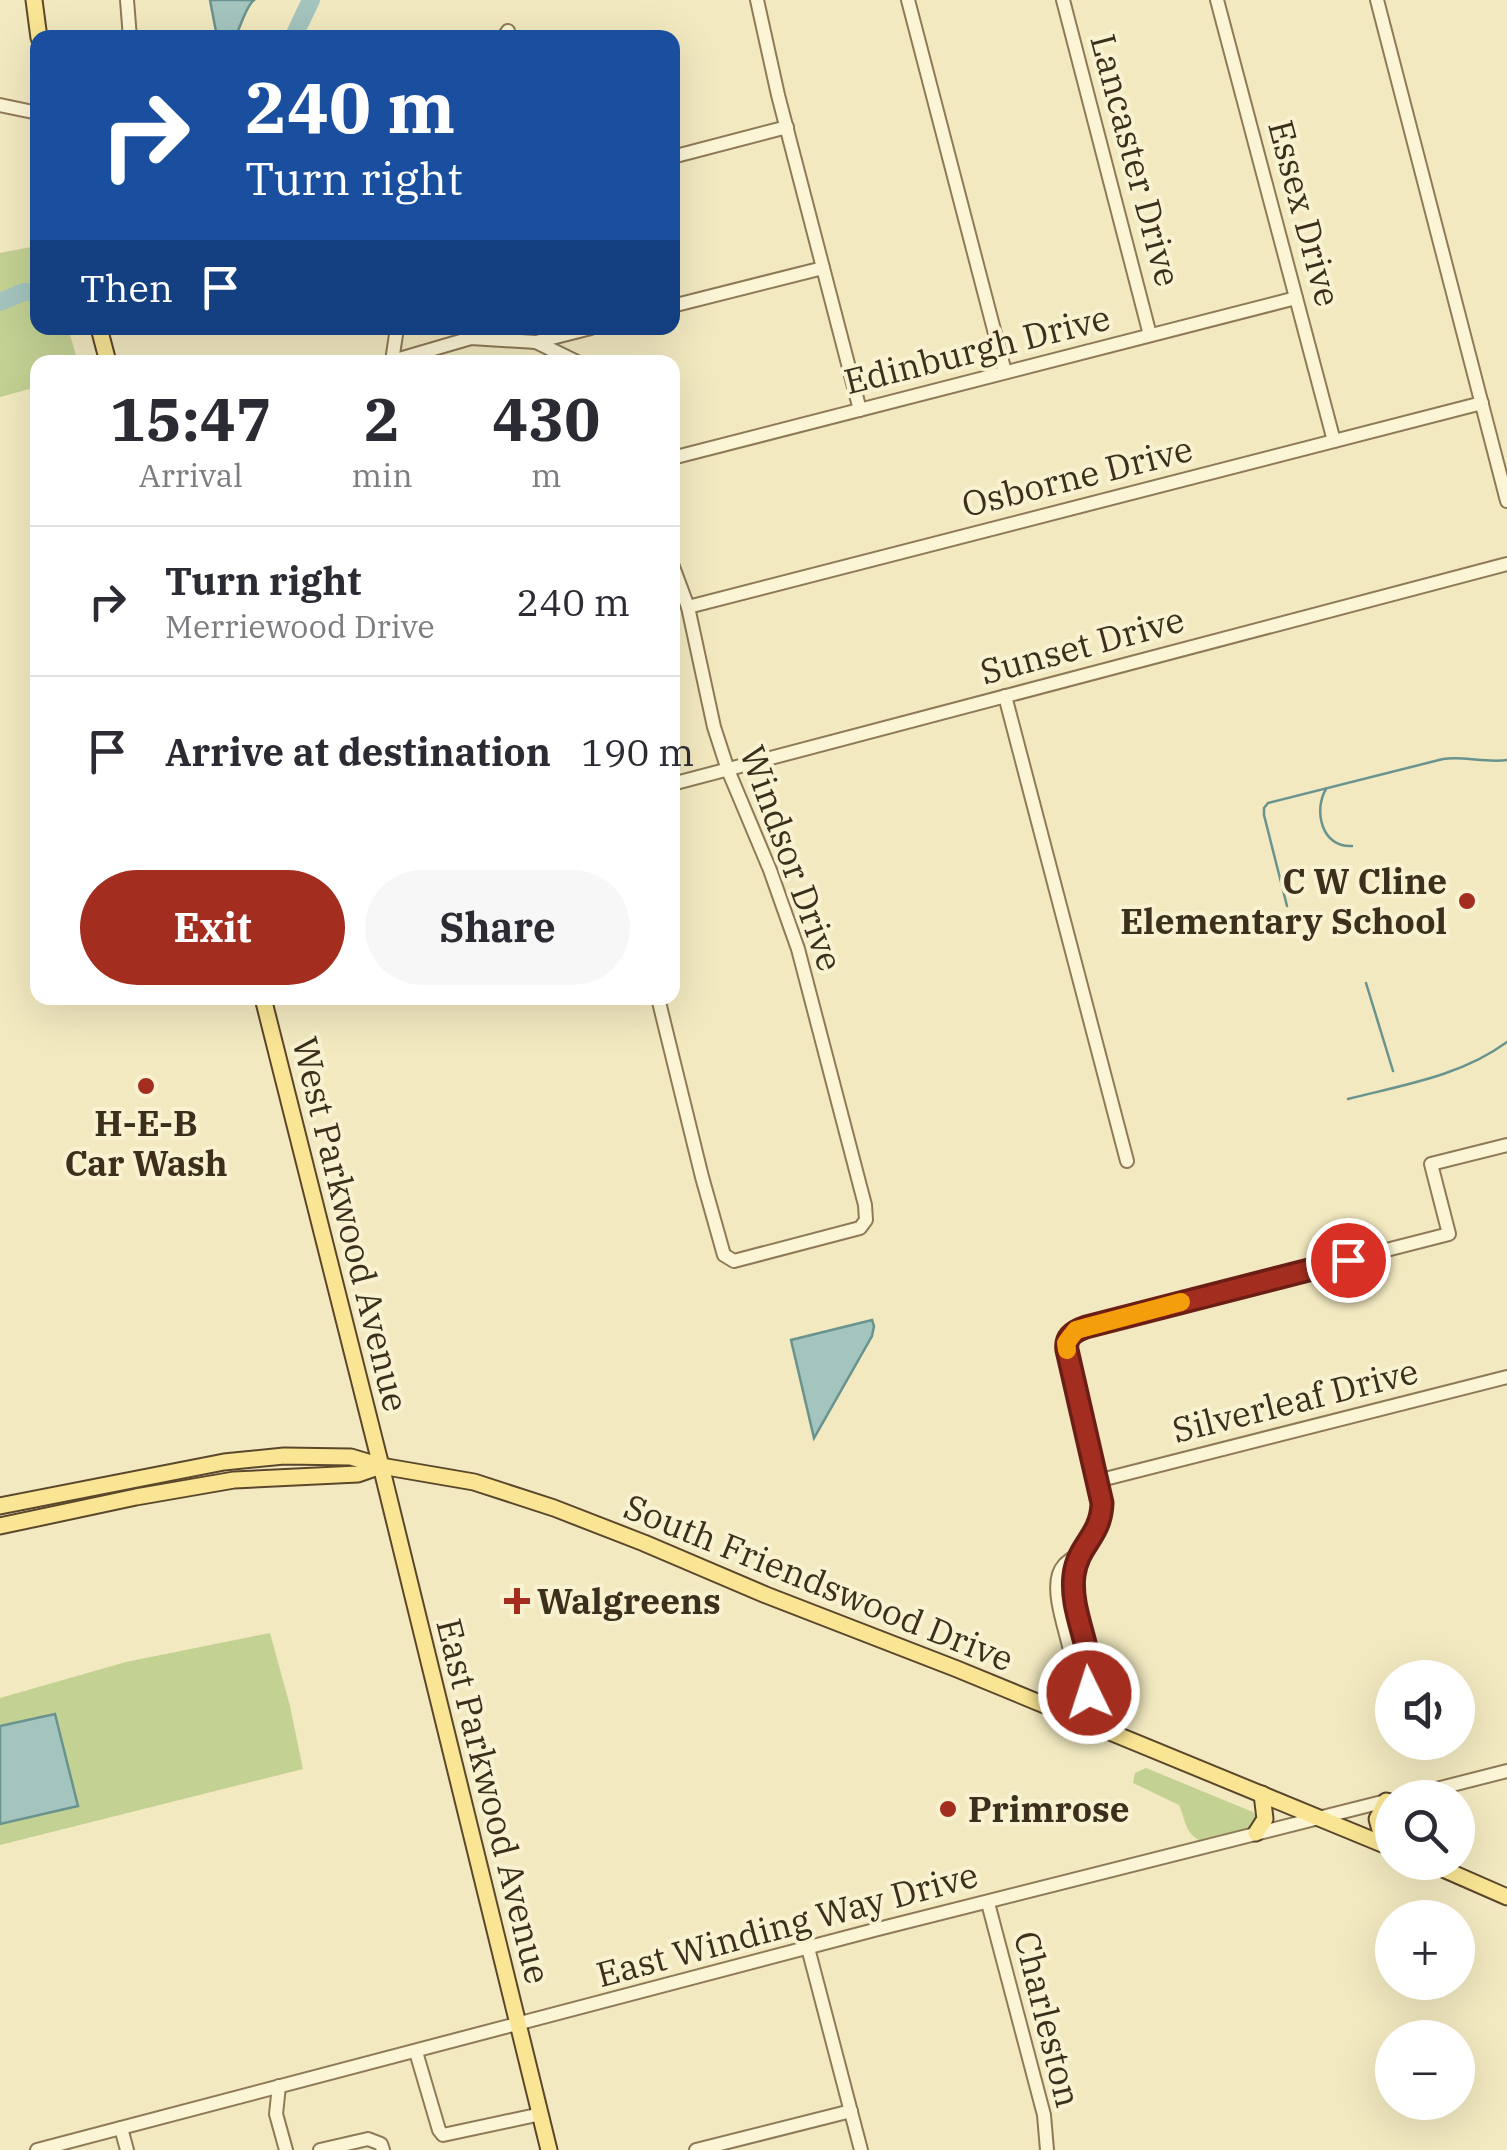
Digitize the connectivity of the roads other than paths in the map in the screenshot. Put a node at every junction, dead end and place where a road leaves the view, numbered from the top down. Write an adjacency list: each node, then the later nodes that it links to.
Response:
1 (34, 0): 8 (main road)
2 (126, 0): 9 (street)
3 (757, 0): 12 (street)
4 (908, 0): 22 (street)
5 (1064, 0): 18 (street, Lancaster Drive)
6 (1217, 0): 15 (street, Essex Drive)
7 (1378, 0): 23 (street)
8 (37, 30)
9 (129, 30)
10 (0, 105): 11 (street)
11 (30, 111)
12 (787, 128): 13 (street); 14 (street)
13 (680, 155)
14 (824, 268): 16 (street); 24 (street)
15 (1296, 298): 18 (street, Edinburgh Drive); 25 (street, Essex Drive)
16 (680, 304)
17 (563, 335): 19 (street)
18 (1150, 335): 22 (street, Edinburgh Drive)
19 (536, 342): 20 (street); 21 (street)
20 (413, 355)
21 (563, 355)
22 (1005, 372): 24 (street, Edinburgh Drive)
23 (1482, 403): 25 (street, Osborne Drive); 27 (street)
24 (860, 410): 26 (street, Edinburgh Drive)
25 (1334, 441): 30 (street, Osborne Drive)
26 (680, 456)
27 (1507, 501)
28 (1507, 564): 31 (street, Sunset Drive)
29 (680, 586): 30 (street, Windsor Drive)
30 (688, 607): 32 (street, Windsor Drive)
31 (1005, 696): 32 (street, Sunset Drive); 37 (street)
32 (728, 770): 33 (street, Sunset Drive); 35 (street, Windsor Drive)
33 (680, 782)
34 (265, 1005): 39 (main road, West Parkwood Avenue)
35 (660, 1005)
36 (1507, 1145): 40 (street)
37 (1126, 1161)
38 (1507, 1376): 40 (street, Silverleaf Drive)
39 (381, 1466): 41 (main road, South Friendswood Drive); 42 (main road, South Friendswood Drive); 46 (main road, South Friendswood Drive); 58 (main road, East Parkwood Avenue)
40 (1097, 1481): 43 (street)
41 (0, 1506)
42 (0, 1526)
43 (1080, 1552): 44 (street); 45 (street)
44 (1084, 1639): 45 (street); 46 (street)
45 (1069, 1642): 46 (street)
46 (1071, 1716): 49 (main road, South Friendswood Drive)
47 (1507, 1771): 48 (street, East Winding Way Drive)
48 (1470, 1780)
49 (1262, 1794): 51 (main road, South Friendswood Drive); 52 (main road)
50 (1375, 1804): 51 (street, East Winding Way Drive)
51 (1320, 1818): 52 (street, East Winding Way Drive); 53 (main road, South Friendswood Drive)
52 (1256, 1834): 56 (street, East Winding Way Drive)
53 (1375, 1841)
54 (1468, 1880): 55 (main road)
55 (1507, 1898)
56 (988, 1902): 57 (street, East Winding Way Drive); 74 (street, Charleston)
57 (808, 1948): 58 (street, East Winding Way Drive); 62 (street)
58 (519, 2025): 59 (street, East Winding Way Drive); 64 (main road, East Parkwood Avenue)
59 (416, 2052): 60 (street, East Winding Way Drive); 64 (street)
60 (280, 2086): 61 (street, East Winding Way Drive); 63 (street)
61 (257, 2092): 63 (street); 65 (street, East Winding Way Drive)
62 (851, 2111): 72 (street); 73 (street)
63 (276, 2114): 68 (street)
64 (541, 2114): 71 (main road, East Parkwood Avenue)
65 (121, 2128): 66 (street, East Winding Way Drive); 67 (street)
66 (37, 2150)
67 (126, 2150)
68 (286, 2150)
69 (320, 2150): 70 (street)
70 (384, 2150)
71 (550, 2150)
72 (696, 2150)
73 (861, 2150)
74 (1047, 2150)

